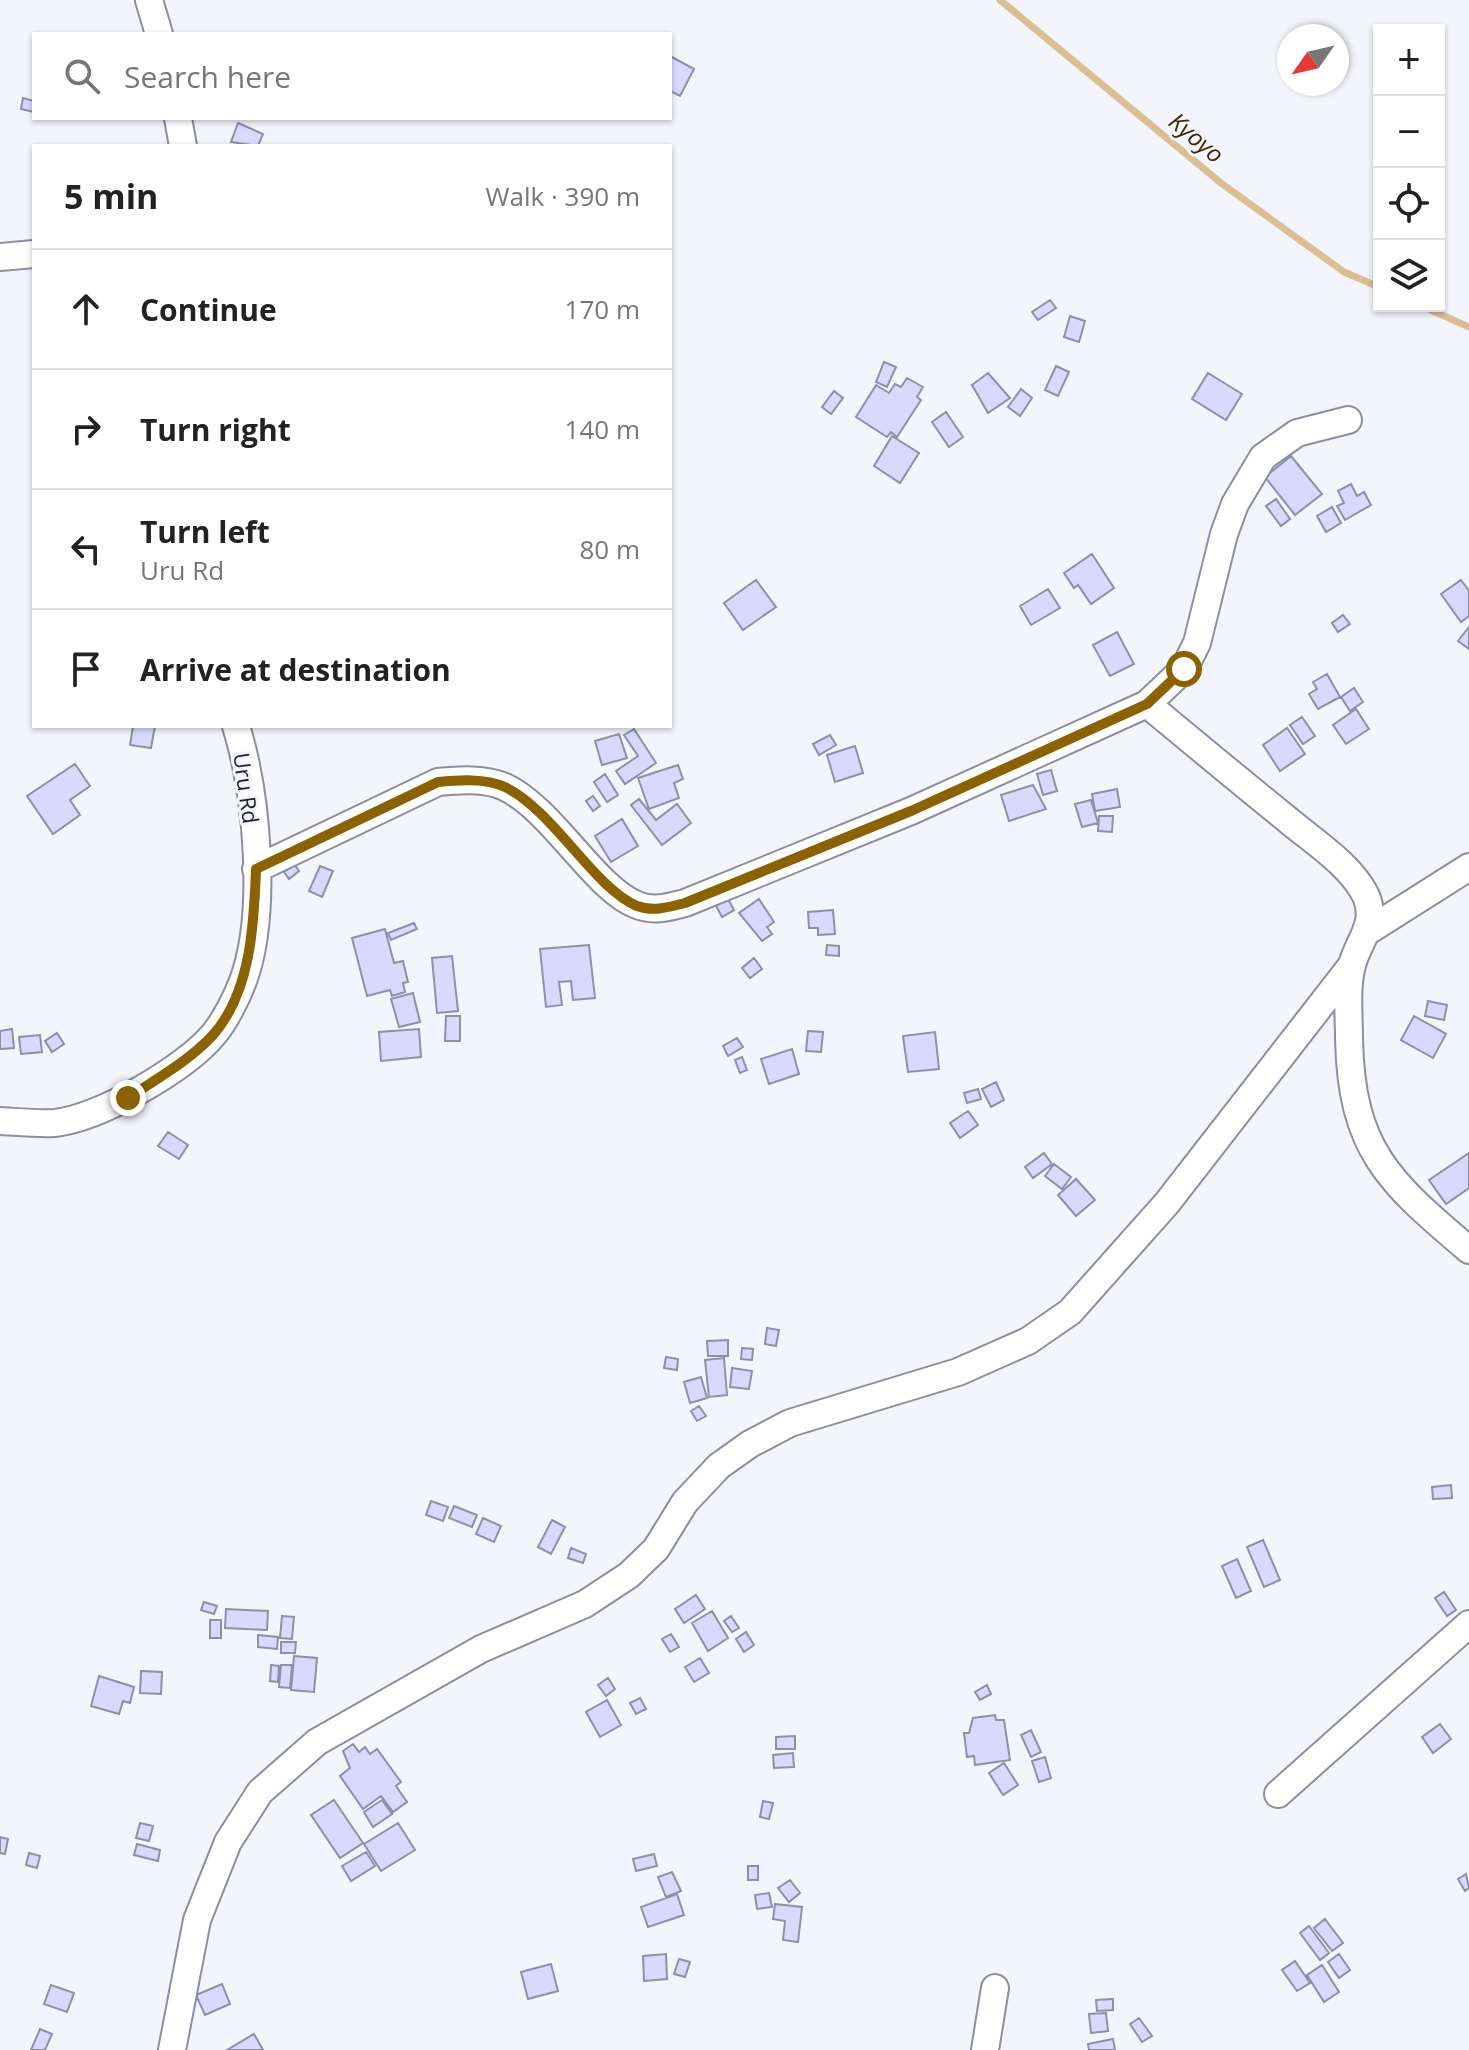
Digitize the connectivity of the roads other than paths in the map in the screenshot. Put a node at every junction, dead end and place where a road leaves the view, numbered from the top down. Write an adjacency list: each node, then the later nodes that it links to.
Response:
1 (149, 0): 2 (street)
2 (158, 32)
3 (178, 120): 4 (street)
4 (183, 144)
5 (32, 254): 6 (street)
6 (0, 257)
7 (1348, 420): 8 (street)
8 (1147, 704): 11 (street); 12 (street)
9 (236, 728): 11 (street, Uru Rd)
10 (1469, 867): 12 (street)
11 (256, 869): 14 (street, Uru Rd)
12 (1368, 931): 13 (street)
13 (1352, 965): 15 (street); 19 (street)
14 (0, 1121)
15 (1469, 1250)
16 (1469, 1624): 17 (street)
17 (1278, 1794)
18 (995, 1988): 20 (street)
19 (172, 2050)
20 (985, 2050)

